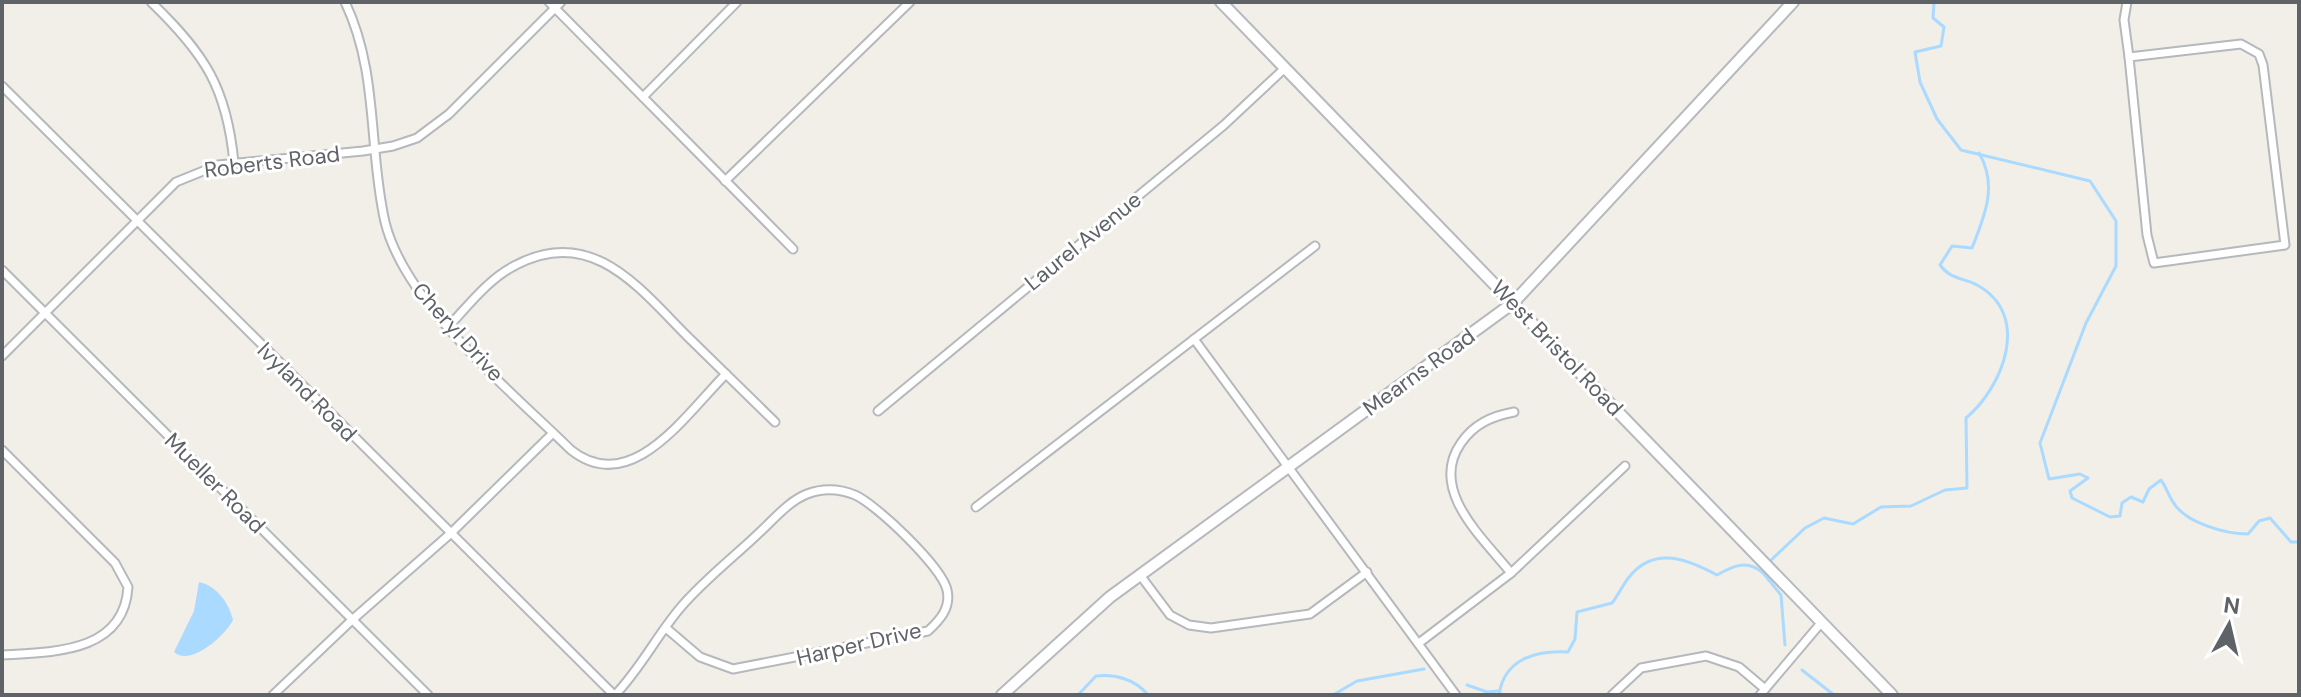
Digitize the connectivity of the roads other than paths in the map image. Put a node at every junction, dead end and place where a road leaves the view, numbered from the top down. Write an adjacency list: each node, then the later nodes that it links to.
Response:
1 (151, 2): 14 (street)
2 (345, 2): 13 (street, Cheryl Drive)
3 (737, 2): 12 (street)
4 (910, 2): 15 (street)
5 (1221, 2): 10 (street, West Bristol Road)
6 (2127, 2): 9 (street)
7 (1790, 3): 20 (street, Mearns Road)
8 (555, 4): 12 (street); 13 (street, Roberts Road)
9 (2129, 57): 9 (street)
10 (1285, 68): 20 (street, West Bristol Road); 26 (street, Laurel Avenue)
11 (2, 86): 16 (street, Ivyland Road)
12 (643, 97): 15 (street)
13 (377, 148): 14 (street, Roberts Road); 22 (street, Cheryl Drive)
14 (234, 163): 16 (street, Roberts Road)
15 (725, 181): 18 (street)
16 (135, 222): 21 (street, Roberts Road); 36 (street, Ivyland Road)
17 (1315, 246): 23 (street)
18 (793, 249)
19 (2, 270): 21 (street, Mueller Road)
20 (1513, 303): 33 (street, Mearns Road); 41 (street, West Bristol Road)
21 (45, 313): 24 (street, Roberts Road); 40 (street, Mueller Road)
22 (448, 327): 25 (street); 29 (street, Cheryl Drive)
23 (1194, 339): 33 (street); 35 (street)
24 (2, 356)
25 (726, 374): 28 (street); 29 (street, Cheryl Drive)
26 (878, 411)
27 (1514, 412): 38 (street)
28 (775, 422)
29 (553, 433): 36 (street)
30 (2, 450): 31 (street)
31 (9, 457): 32 (street); 44 (street)
32 (2, 464)
33 (1288, 466): 37 (street); 39 (street, Mearns Road)
34 (1625, 466): 38 (street)
35 (976, 507)
36 (450, 534): 40 (street); 48 (street, Ivyland Road)
37 (1367, 572): 39 (street); 43 (street)
38 (1511, 573): 43 (street)
39 (1140, 575): 49 (street, Mearns Road)
40 (352, 620): 46 (street); 47 (street, Mueller Road)
41 (1821, 623): 45 (street); 52 (street, West Bristol Road)
42 (666, 628): 42 (street, Harper Drive); 48 (street, Harper Drive)
43 (1419, 643): 50 (street)
44 (2, 655)
45 (1763, 692): 51 (street)
46 (273, 695)
47 (428, 695)
48 (615, 695)
49 (1002, 695)
50 (1456, 695)
51 (1612, 695)
52 (1892, 695)

